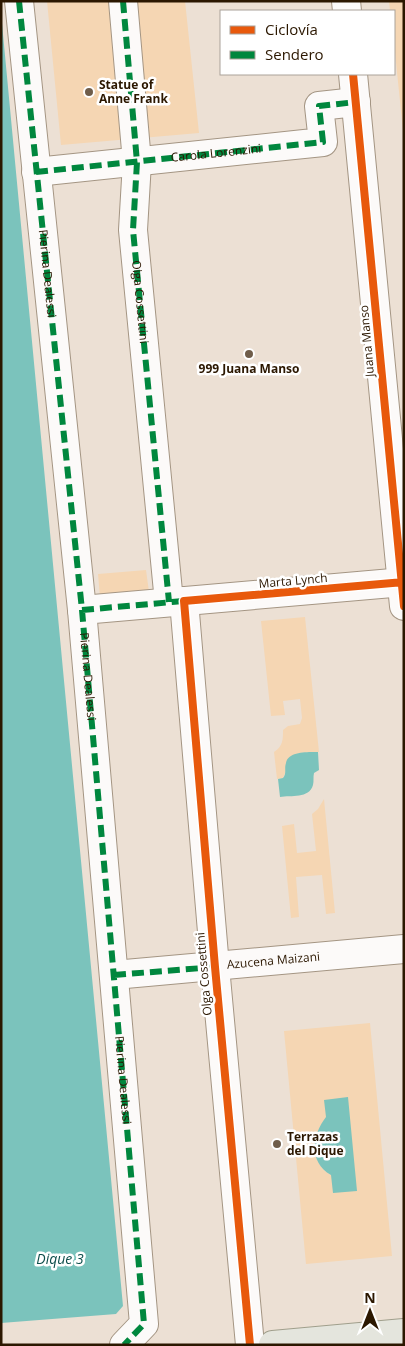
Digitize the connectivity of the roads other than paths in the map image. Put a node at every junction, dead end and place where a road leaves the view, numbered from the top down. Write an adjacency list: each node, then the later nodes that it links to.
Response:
1 (19, 1): 6 (street, Pierina Dealessi)
2 (122, 1): 5 (street, Olga Cossettini)
3 (353, 75): 4 (street, Juana Manso)
4 (356, 102): 5 (street, Carola Lorenzini); 7 (street, Juana Manso)
5 (137, 162): 6 (street, Carola Lorenzini); 8 (street, Olga Cossettini)
6 (36, 172): 9 (street, Pierina Dealessi)
7 (403, 590): 8 (street, Marta Lynch)
8 (176, 602): 9 (street, Marta Lynch); 11 (street, Olga Cossettini)
9 (82, 610): 12 (street, Pierina Dealessi)
10 (404, 949): 11 (street, Azucena Maizani)
11 (214, 967): 12 (street, Azucena Maizani); 15 (street, Olga Cossettini)
12 (114, 975): 14 (street, Pierina Dealessi)
13 (404, 1333): 16 (main road)
14 (124, 1345)
15 (250, 1345)
16 (274, 1345)

